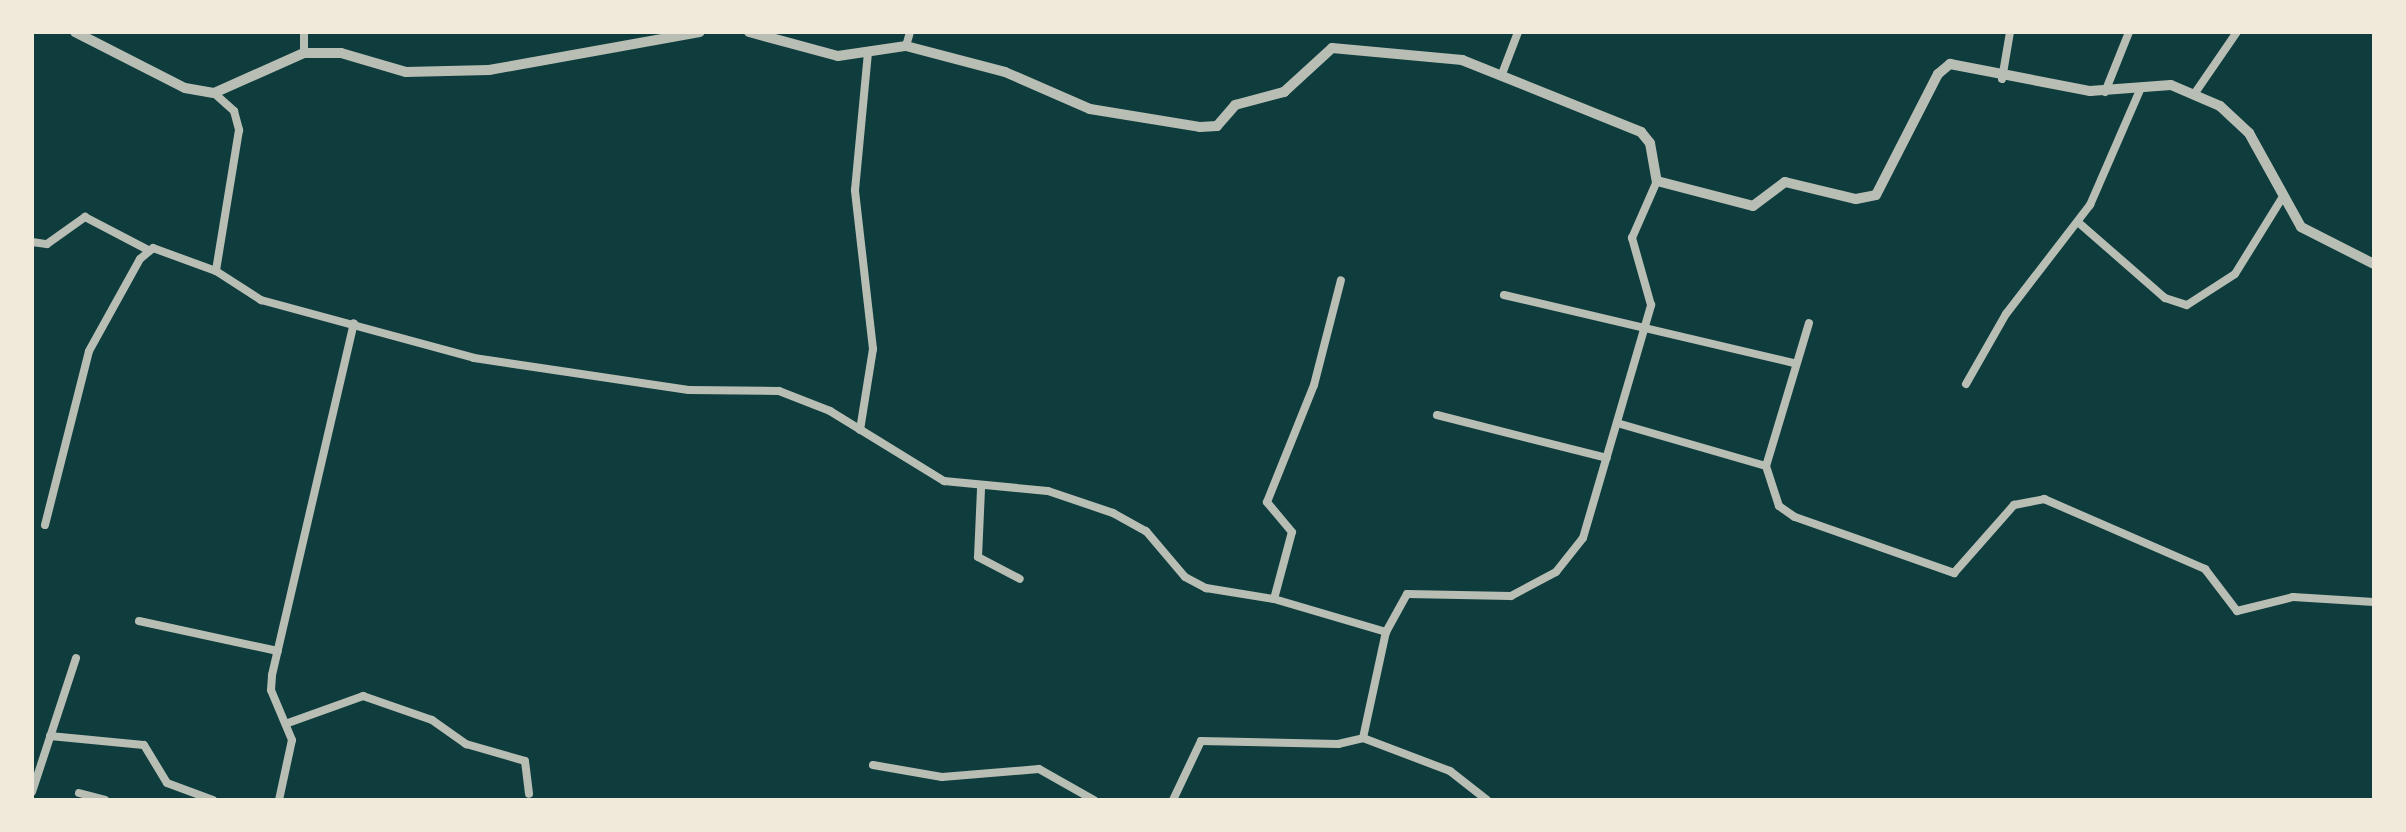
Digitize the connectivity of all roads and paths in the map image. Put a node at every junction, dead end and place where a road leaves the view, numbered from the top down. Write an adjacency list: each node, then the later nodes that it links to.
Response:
1 (75, 32): 18 (street)
2 (303, 32): 12 (street)
3 (700, 32): 12 (street)
4 (749, 32): 10 (street)
5 (910, 32): 11 (street)
6 (1518, 32): 14 (street)
7 (2010, 32): 15 (street)
8 (2129, 32): 17 (street)
9 (2237, 32): 19 (street)
10 (770, 37): 13 (street)
11 (906, 46): 13 (street); 14 (street)
12 (304, 53): 18 (street)
13 (868, 53): 36 (street)
14 (1502, 74): 20 (street)
15 (2002, 79): 17 (street); 20 (street)
16 (2140, 90): 17 (street); 19 (street); 22 (street)
17 (2105, 92)
18 (214, 93): 26 (street)
19 (2195, 93): 21 (street)
20 (1657, 181): 31 (street)
21 (2284, 195): 22 (street); 25 (street)
22 (2079, 223): 33 (street)
23 (32, 242): 24 (street)
24 (148, 250): 26 (street); 40 (street)
25 (2374, 264)
26 (216, 271): 29 (street)
27 (1341, 280): 42 (street)
28 (1504, 295): 31 (street)
29 (354, 323): 36 (street); 46 (street)
30 (1809, 323): 32 (street)
31 (1644, 329): 32 (street); 35 (street)
32 (1794, 363): 38 (street)
33 (1966, 384)
34 (1437, 415): 37 (street)
35 (1617, 423): 37 (street); 38 (street)
36 (860, 430): 39 (street)
37 (1607, 458): 45 (street)
38 (1766, 466): 43 (street)
39 (981, 489): 41 (street); 42 (street)
40 (45, 525)
41 (1020, 579)
42 (1274, 599): 45 (street)
43 (2374, 602)
44 (139, 621): 46 (street)
45 (1386, 632): 50 (street)
46 (278, 651): 48 (street)
47 (76, 658): 49 (street)
48 (288, 723): 54 (street); 57 (street)
49 (50, 736): 52 (street); 56 (street)
50 (1363, 738): 59 (street); 60 (street)
51 (873, 765): 58 (street)
52 (32, 792)
53 (79, 793): 55 (street)
54 (529, 794)
55 (105, 800)
56 (213, 800)
57 (279, 800)
58 (1094, 800)
59 (1173, 800)
60 (1487, 800)

